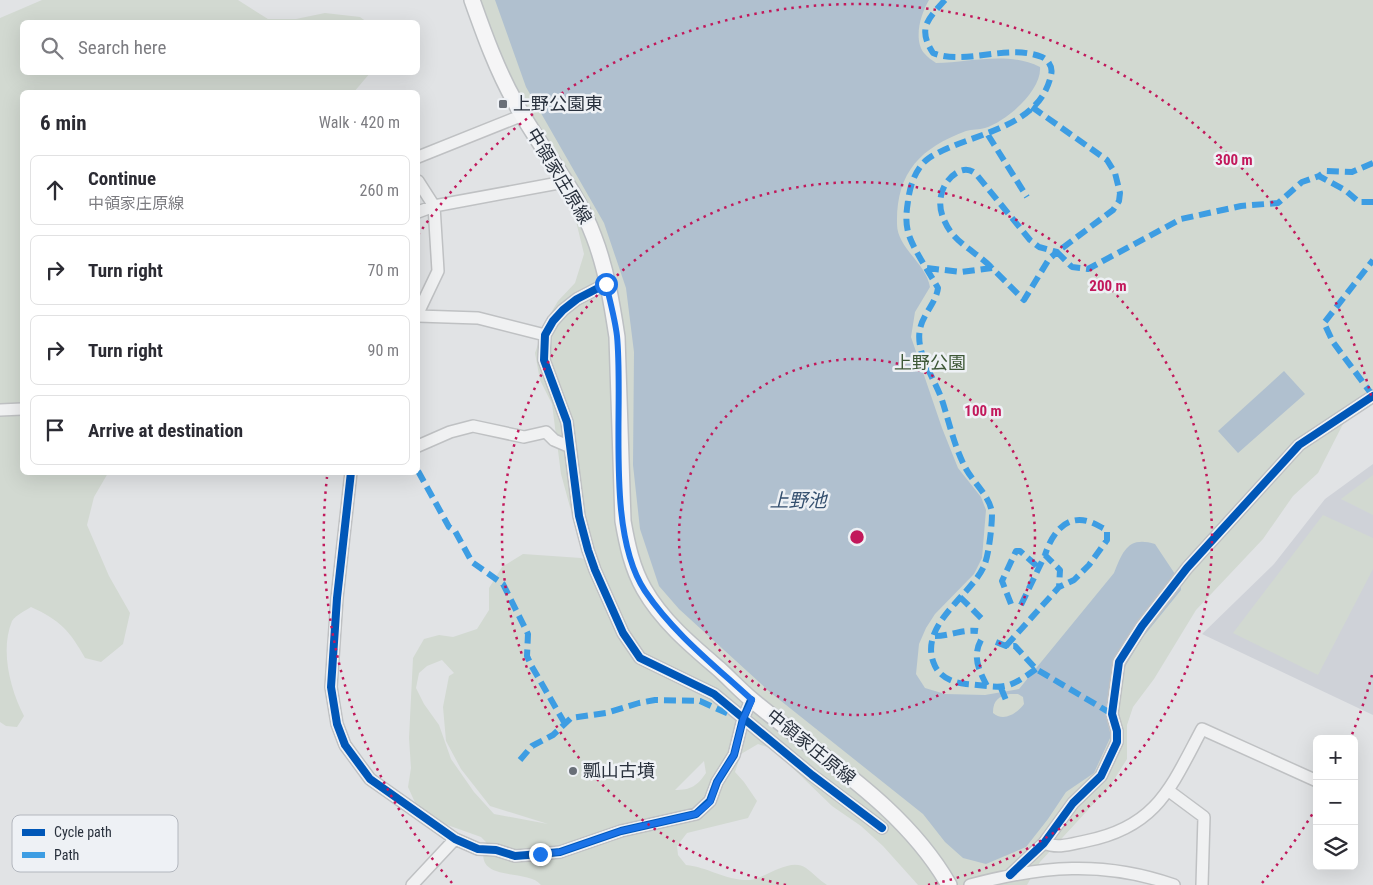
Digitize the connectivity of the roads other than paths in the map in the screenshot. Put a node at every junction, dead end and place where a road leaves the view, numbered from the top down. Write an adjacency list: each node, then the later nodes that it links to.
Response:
1 (472, 0): 2 (main road, 中領家庄原線)
2 (523, 116): 3 (street); 4 (main road, 中領家庄原線)
3 (420, 156)
4 (564, 182): 6 (street); 8 (main road, 中領家庄原線)
5 (420, 185): 6 (street)
6 (434, 206): 7 (street); 9 (street)
7 (420, 211)
8 (606, 284): 11 (street); 18 (main road, 中領家庄原線)
9 (420, 311)
10 (420, 315): 11 (street)
11 (545, 335): 16 (street)
12 (1373, 396): 24 (street)
13 (20, 409): 14 (street)
14 (0, 410)
15 (420, 445): 16 (street)
16 (568, 446): 19 (street)
17 (351, 475): 23 (street)
18 (752, 700): 19 (street); 27 (main road, 中領家庄原線)
19 (743, 719): 22 (street); 23 (street)
20 (1315, 780): 21 (street)
21 (1169, 791): 24 (street); 30 (street)
22 (882, 828)
23 (455, 839): 26 (street)
24 (1044, 843): 25 (street)
25 (1010, 875): 28 (street); 29 (street)
26 (412, 885)
27 (949, 885)
28 (970, 885)
29 (1174, 885)
30 (1202, 885)

